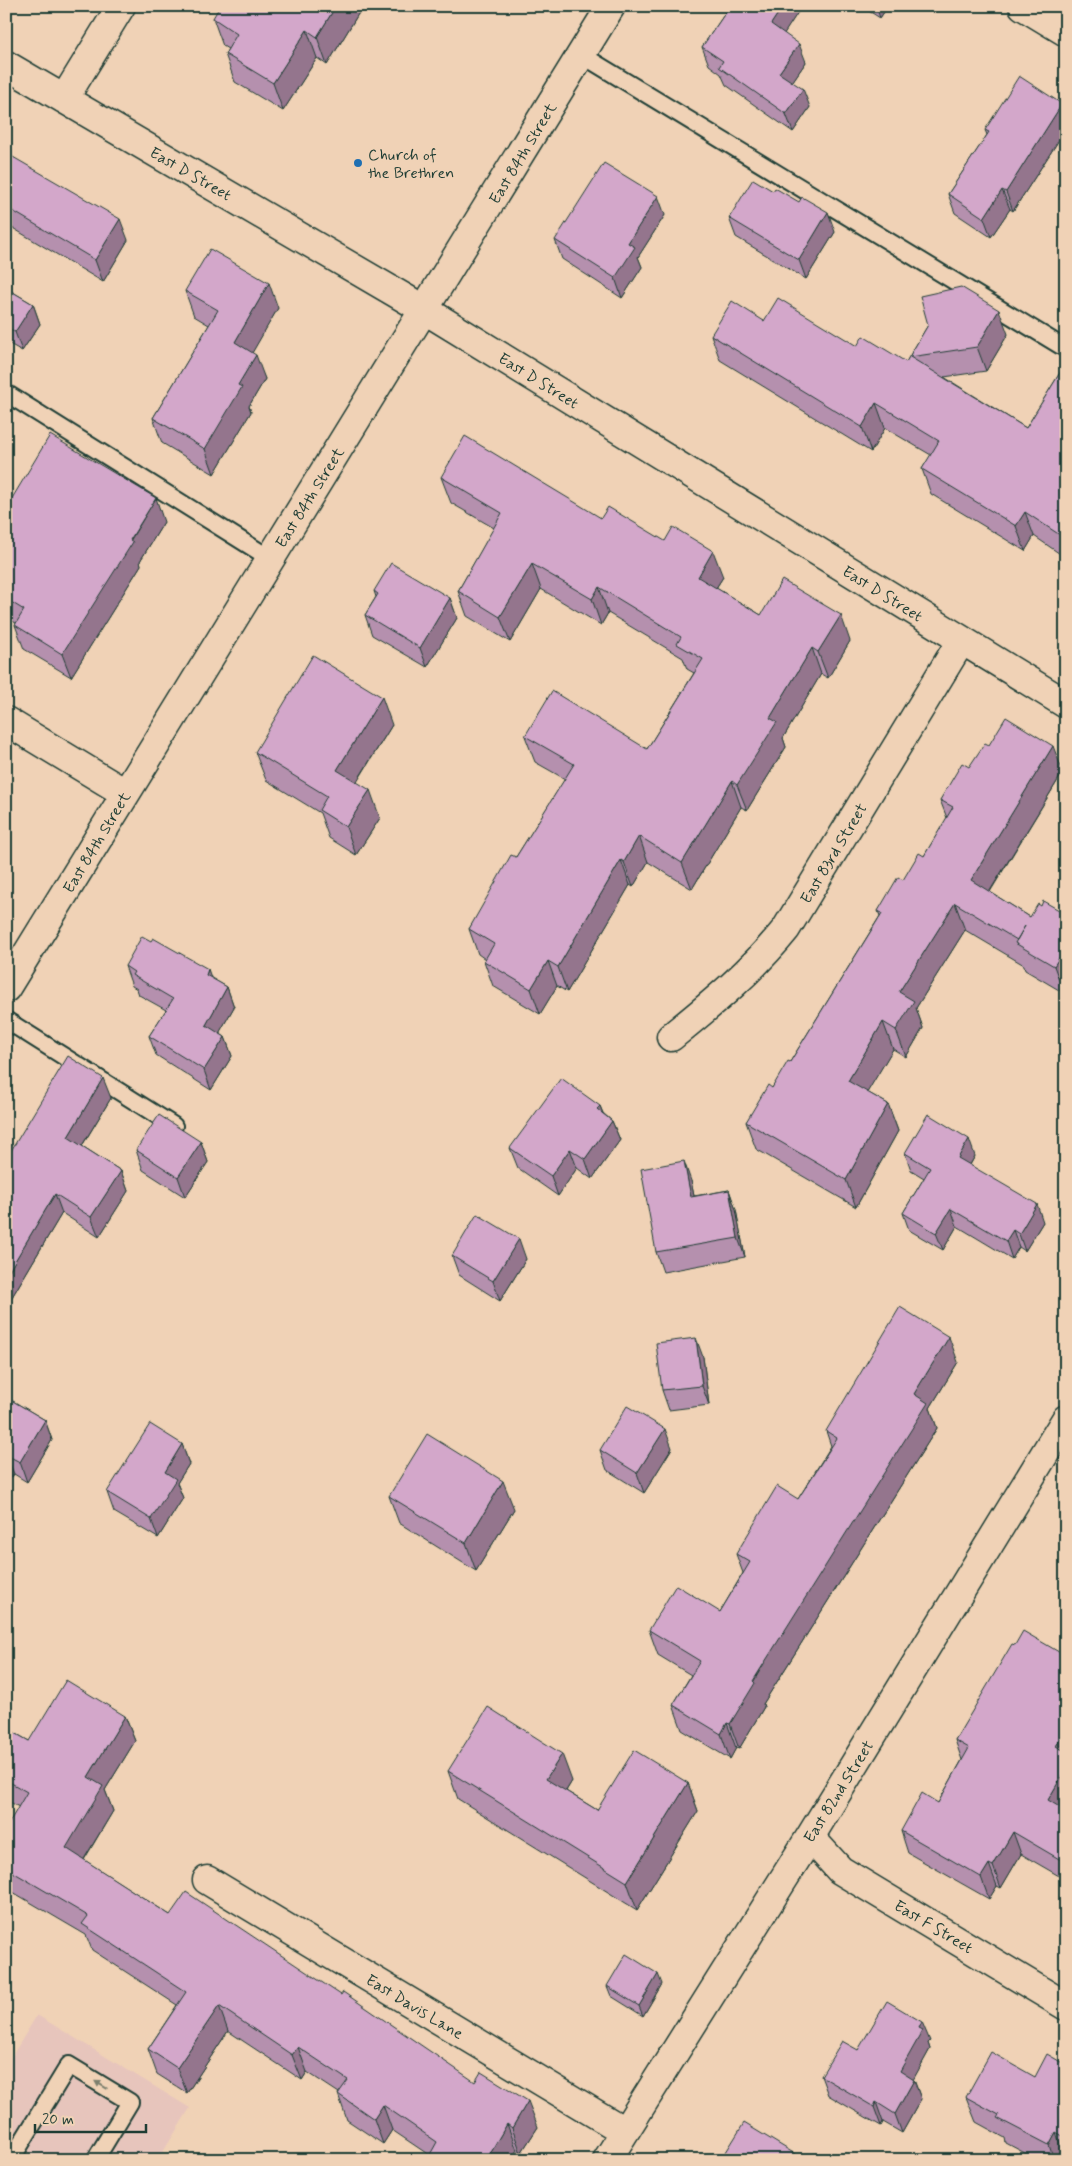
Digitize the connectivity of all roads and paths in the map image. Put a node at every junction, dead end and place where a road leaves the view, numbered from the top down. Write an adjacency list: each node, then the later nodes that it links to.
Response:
1 (121, 6): 7 (street)
2 (611, 6): 5 (street, East 84th Street)
3 (1023, 6): 4 (street)
4 (1066, 32)
5 (582, 55): 8 (street, East 84th Street); 9 (lane)
6 (6, 65): 7 (street, East D Street)
7 (64, 99): 8 (street, East D Street)
8 (425, 310): 11 (street, East 84th Street); 12 (street, East D Street)
9 (1066, 349)
10 (6, 393): 11 (lane)
11 (271, 559): 15 (street, East 84th Street)
12 (961, 641): 13 (street, East D Street); 18 (street, East 83rd Street)
13 (1066, 704)
14 (6, 721): 15 (street)
15 (125, 793): 16 (street, East 84th Street)
16 (6, 988)
17 (6, 1020): 19 (lane)
18 (671, 1036)
19 (174, 1126)
20 (1066, 1419): 21 (street, East 82nd Street)
21 (810, 1837): 23 (street, East F Street); 24 (street, East 82nd Street)
22 (207, 1880): 24 (street, East Davis Lane)
23 (1066, 2006)
24 (624, 2131): 27 (street, East 82nd Street)
25 (11, 2160): 26 (lane, one-way to 25)
26 (94, 2160)
27 (607, 2160)

